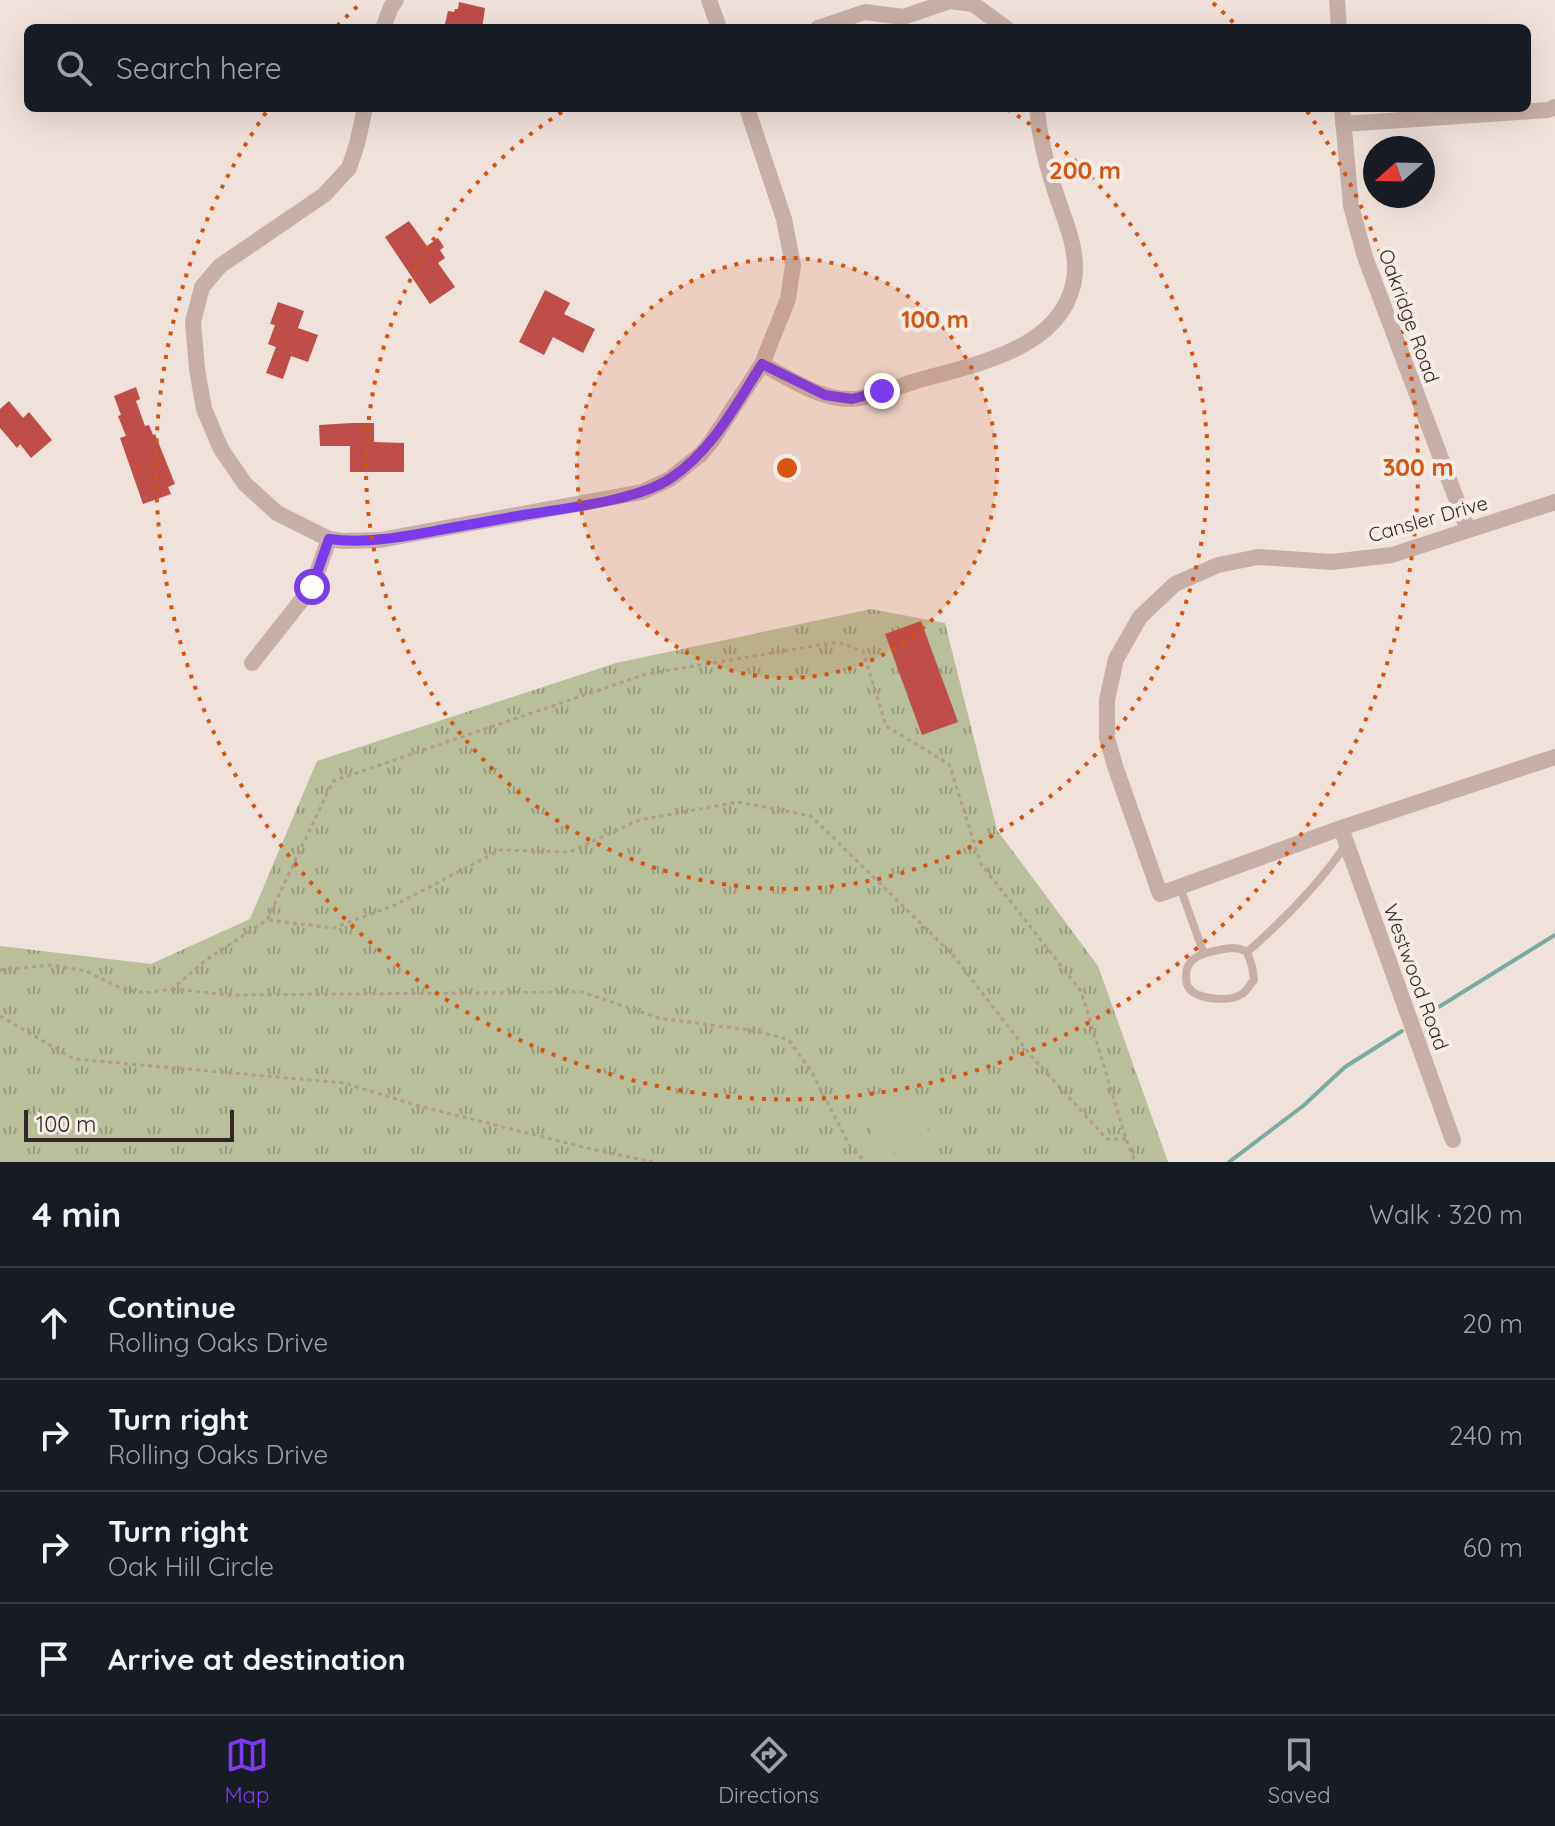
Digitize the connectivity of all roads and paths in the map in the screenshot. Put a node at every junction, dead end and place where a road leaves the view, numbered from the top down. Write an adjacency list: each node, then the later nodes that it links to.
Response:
1 (396, 0): 4 (street)
2 (709, 0): 5 (street)
3 (1337, 0): 8 (street)
4 (385, 24)
5 (718, 24)
6 (830, 24): 7 (street)
7 (1000, 24)
8 (1339, 24)
9 (1555, 107): 10 (street)
10 (1531, 110)
11 (364, 112): 19 (street)
12 (748, 112): 16 (street)
13 (1037, 112): 16 (street)
14 (1479, 112): 15 (street)
15 (1342, 116): 18 (street, Oakridge Road)
16 (762, 364): 19 (street)
17 (1555, 502): 18 (street, Cansler Drive)
18 (1468, 530): 24 (street, Cansler Drive)
19 (329, 539): 20 (street)
20 (252, 663)
21 (1555, 757): 22 (street)
22 (1341, 828): 23 (street, Westwood Road); 24 (street)
23 (1347, 844): 26 (lane); 32 (street, Westwood Road)
24 (1180, 887): 27 (lane)
25 (267, 920): 29 (path); 31 (path); 31 (path)
26 (1247, 952): 27 (lane); 27 (lane)
27 (1204, 954)
28 (0, 970): 29 (path)
29 (172, 989): 34 (path)
30 (0, 1016): 33 (path)
31 (1126, 1139): 35 (path)
32 (1453, 1140)
33 (653, 1162)
34 (865, 1162)
35 (1135, 1162)

